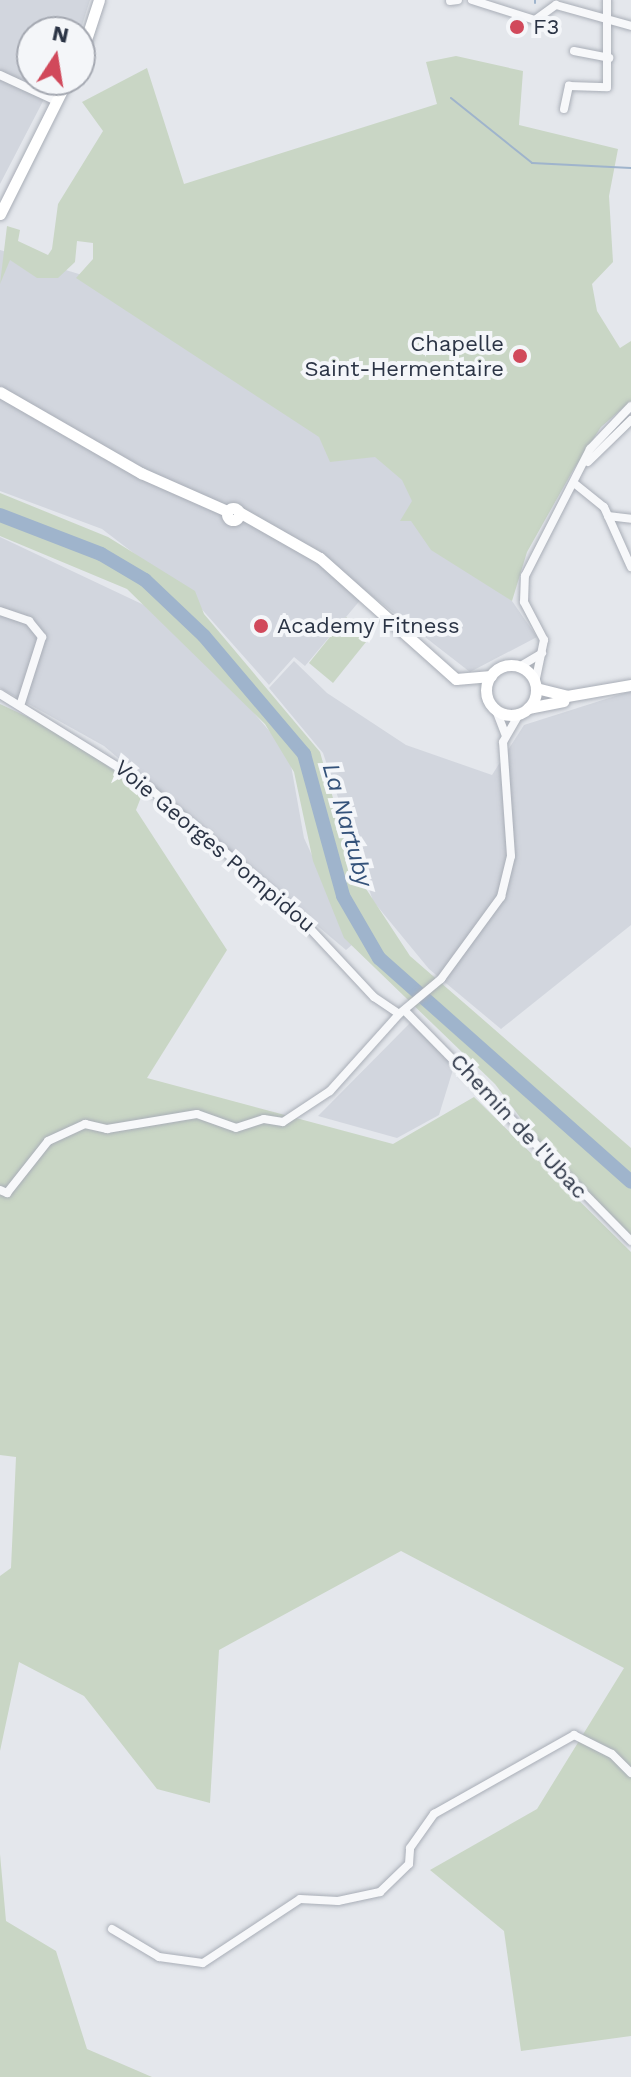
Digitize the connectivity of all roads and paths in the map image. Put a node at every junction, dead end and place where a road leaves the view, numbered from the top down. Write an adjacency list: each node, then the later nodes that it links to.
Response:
1 (458, 0): 4 (street)
2 (472, 0): 5 (street)
3 (607, 0): 5 (street)
4 (450, 1)
5 (611, 22): 6 (street); 8 (street)
6 (631, 26)
7 (574, 51): 8 (street)
8 (609, 58): 12 (street)
9 (0, 75): 11 (street)
10 (57, 96): 11 (main road)
11 (54, 100): 13 (main road)
12 (564, 109)
13 (0, 214)
14 (0, 392): 25 (main road)
15 (631, 406): 17 (street)
16 (631, 420): 17 (street)
17 (582, 469): 18 (street)
18 (574, 483): 19 (street); 23 (street)
19 (608, 516): 20 (street); 21 (street)
20 (631, 519)
21 (631, 567)
22 (0, 611): 30 (street)
23 (543, 653): 24 (street); 27 (street)
24 (519, 667): 25 (main road); 27 (main road)
25 (491, 676): 31 (main road)
26 (631, 685): 29 (main road)
27 (535, 686): 29 (main road); 32 (main road)
28 (0, 694): 30 (street, Voie Georges Pompidou)
29 (579, 695): 32 (main road)
30 (21, 703): 34 (street, Voie Georges Pompidou)
31 (496, 710): 32 (main road); 33 (street)
32 (524, 711): 33 (street)
33 (505, 734): 34 (street)
34 (405, 1011): 35 (street); 36 (street, Chemin de l'Ubac)
35 (0, 1190)
36 (631, 1241)
37 (631, 1773): 38 (street)
38 (112, 1929)

